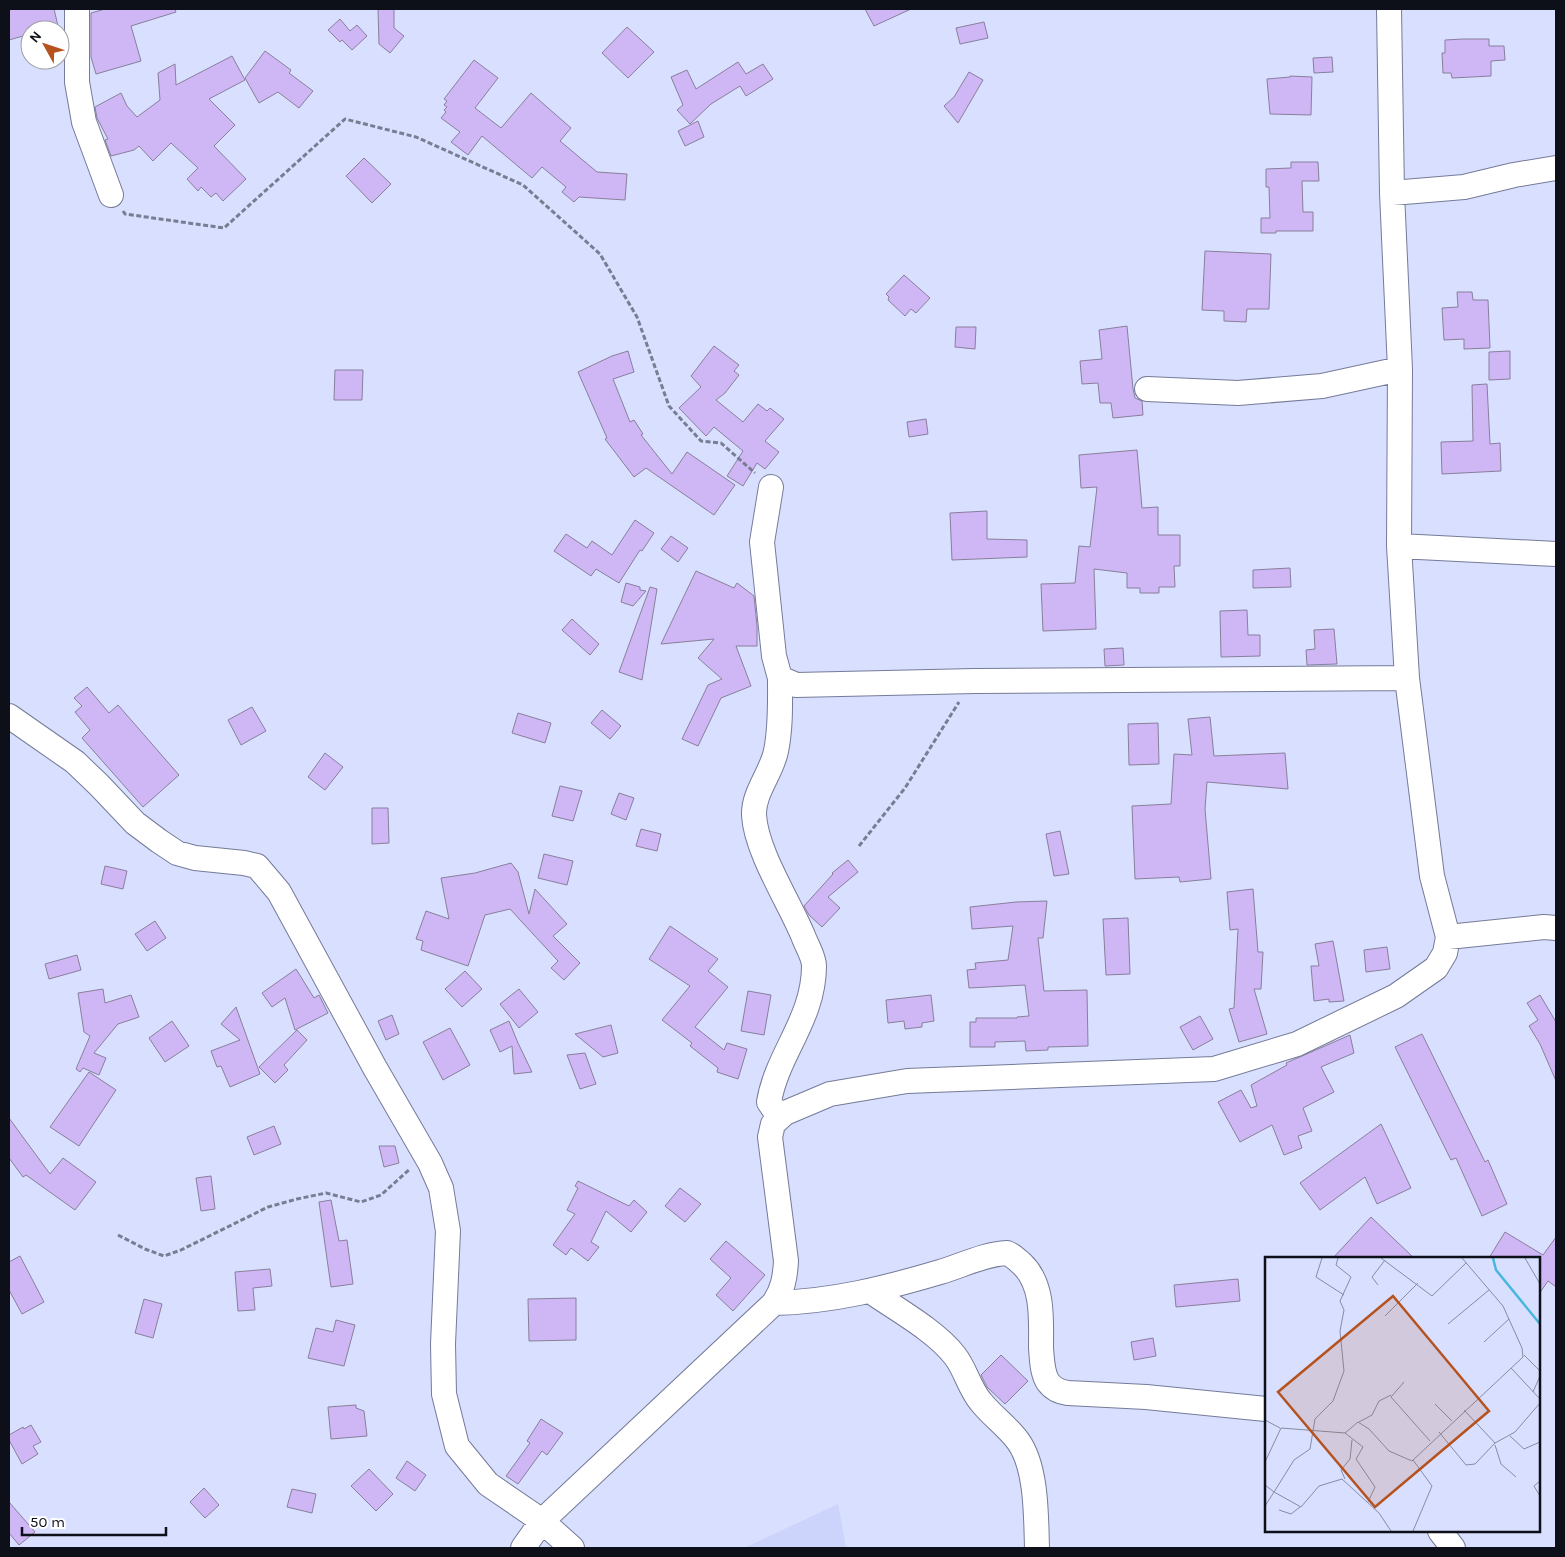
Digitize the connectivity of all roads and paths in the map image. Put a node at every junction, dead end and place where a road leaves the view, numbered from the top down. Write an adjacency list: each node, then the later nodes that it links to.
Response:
1 (77, 9): 5 (street)
2 (1389, 9): 4 (street)
3 (1556, 168): 4 (street)
4 (1392, 194): 6 (street)
5 (111, 196): 8 (path)
6 (1400, 369): 7 (street); 9 (street)
7 (1147, 389)
8 (771, 487): 11 (street)
9 (1399, 546): 10 (street); 12 (street)
10 (1556, 554)
11 (780, 678): 13 (street); 18 (street)
12 (1407, 678): 13 (street); 17 (street)
13 (975, 681): 15 (path)
14 (9, 716): 19 (street)
15 (859, 846)
16 (1556, 928): 17 (street)
17 (1448, 937): 18 (street)
18 (779, 1117): 22 (street)
19 (425, 1154): 20 (path); 24 (street)
20 (118, 1235)
21 (870, 1291): 22 (street); 23 (street); 28 (street)
22 (774, 1303): 24 (street)
23 (1265, 1409)
24 (542, 1522): 26 (street); 27 (street)
25 (1441, 1532): 29 (street)
26 (523, 1548)
27 (572, 1548)
28 (1038, 1548)
29 (1453, 1548)

